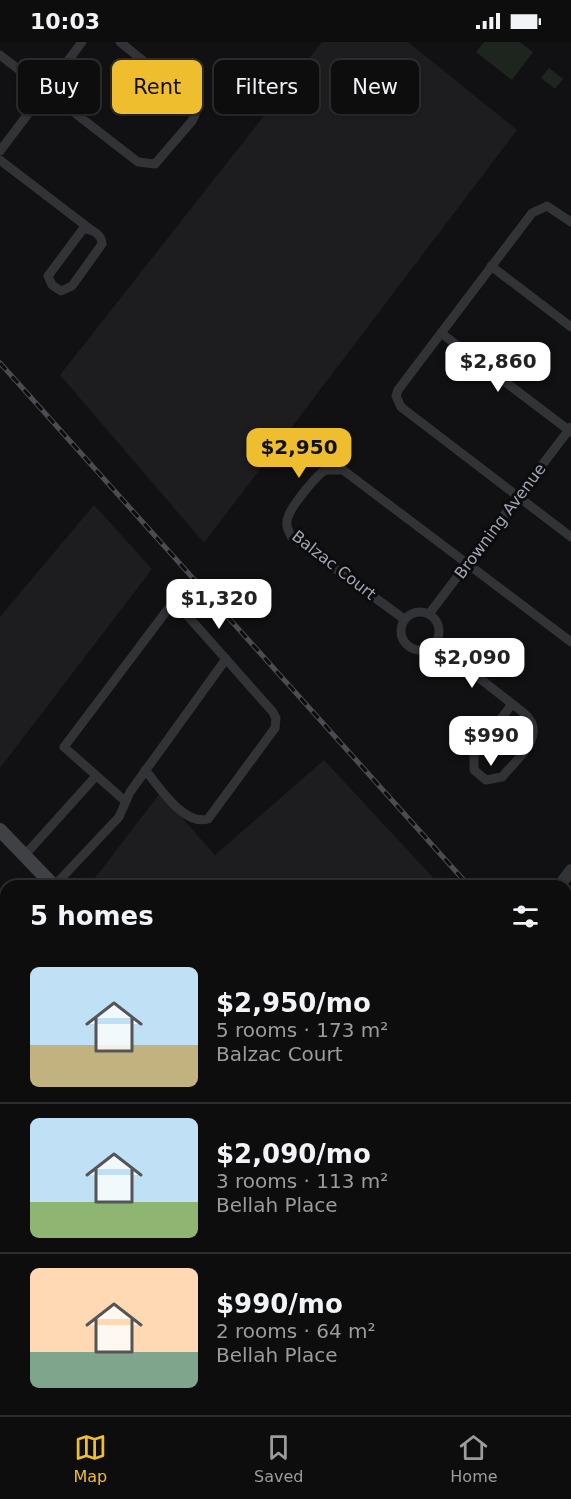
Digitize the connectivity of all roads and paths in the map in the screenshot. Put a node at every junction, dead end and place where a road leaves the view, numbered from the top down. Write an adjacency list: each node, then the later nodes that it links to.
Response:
1 (82, 42): 4 (street)
2 (120, 42): 7 (street)
3 (0, 55): 5 (street)
4 (68, 60)
5 (18, 69)
6 (28, 114): 8 (street)
7 (76, 114)
8 (0, 152)
9 (0, 160): 11 (street)
10 (571, 222): 12 (street)
11 (90, 229): 11 (street)
12 (491, 266): 13 (street); 14 (street)
13 (571, 327)
14 (441, 333): 15 (street); 16 (street)
15 (570, 430): 16 (street, Browning Avenue)
16 (518, 497): 17 (street); 18 (street, Browning Avenue)
17 (571, 537)
18 (467, 564): 19 (street, Browning Avenue); 20 (street, Balzac Court); 21 (street)
19 (429, 614): 20 (street); 22 (street)
20 (404, 619): 22 (street)
21 (571, 642)
22 (435, 643): 24 (street)
23 (226, 659): 25 (street); 25 (street); 26 (street)
24 (512, 704): 24 (street)
25 (145, 770): 27 (street)
26 (96, 776): 27 (street); 29 (street)
27 (125, 801): 31 (street)
28 (0, 830): 29 (main road)
29 (24, 856): 30 (main road)
30 (43, 880)
31 (48, 880)

